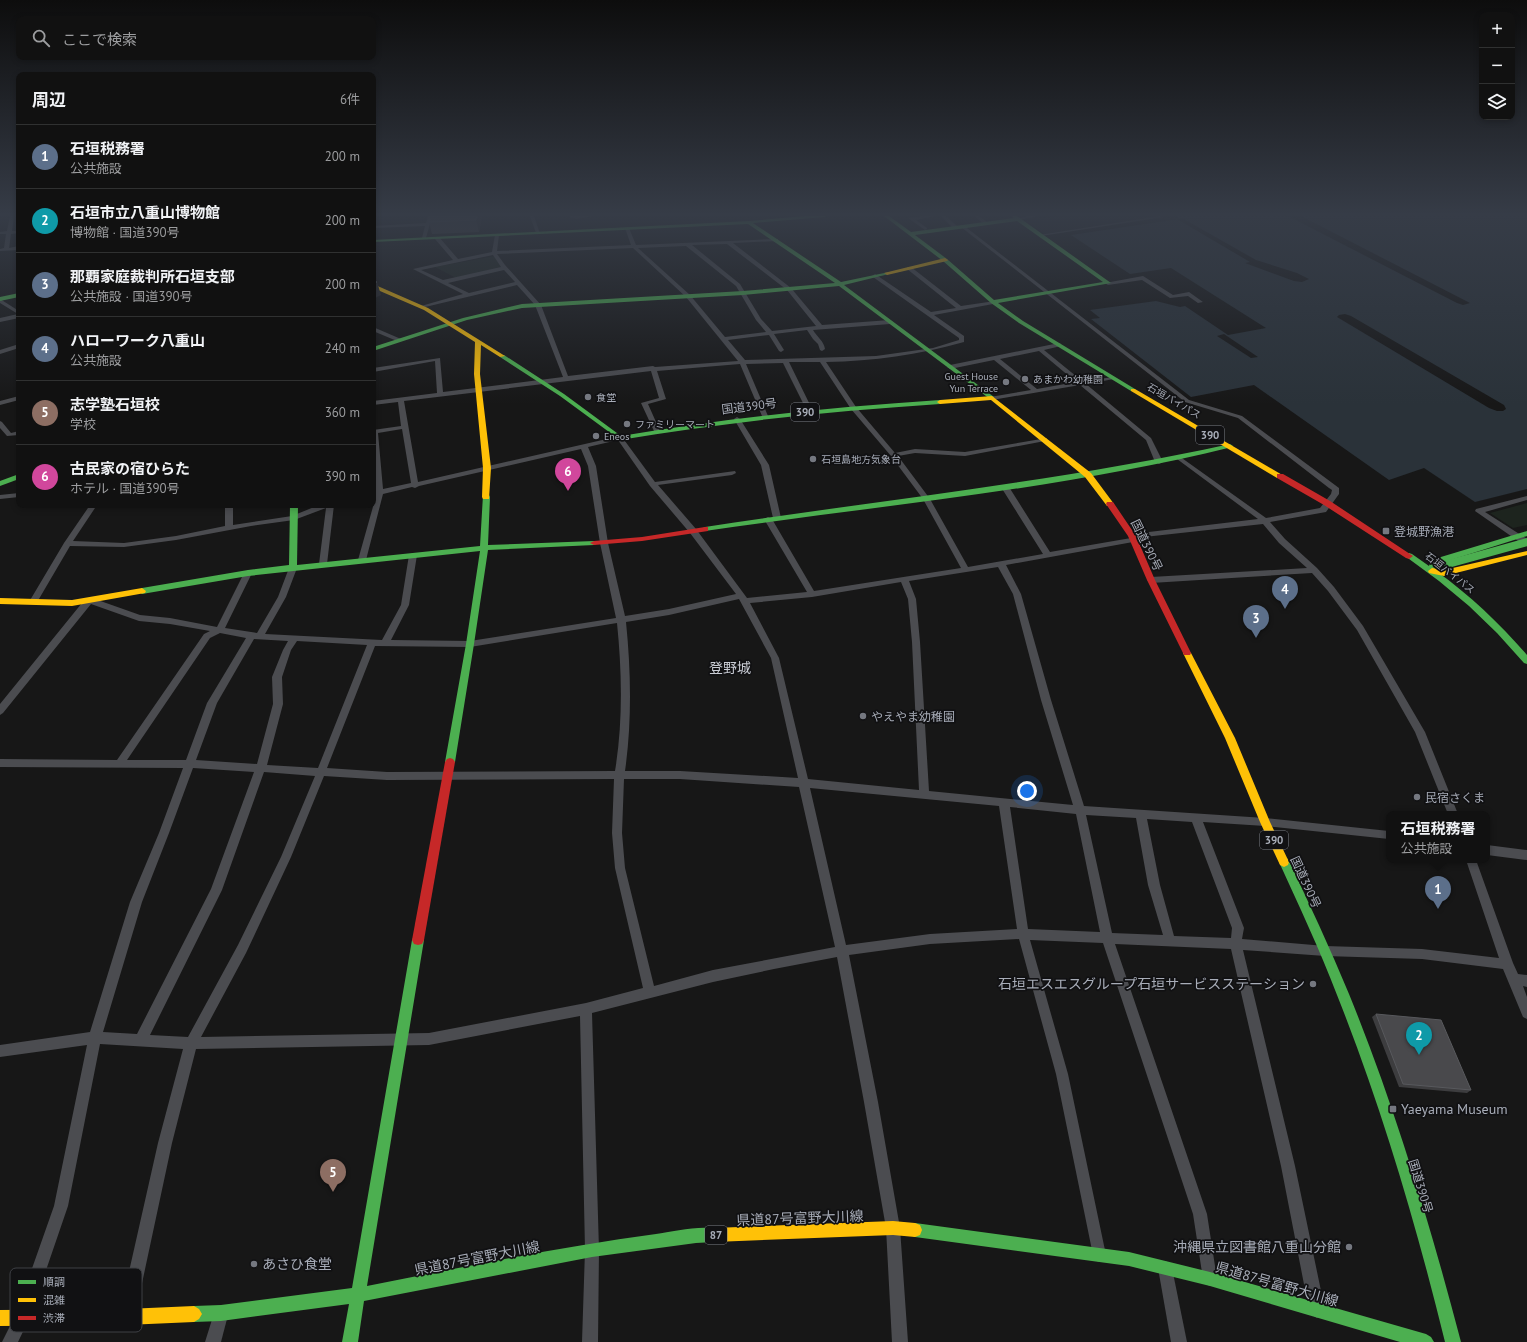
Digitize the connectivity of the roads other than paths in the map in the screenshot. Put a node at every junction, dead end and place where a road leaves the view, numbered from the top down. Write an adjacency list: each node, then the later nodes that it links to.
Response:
1 (436, 279): 16 (street)
2 (458, 279): 16 (street)
3 (514, 279): 17 (street)
4 (669, 279): 26 (street)
5 (730, 279): 23 (street)
6 (776, 279): 21 (street)
7 (832, 279): 19 (main road)
8 (864, 279): 19 (main road)
9 (879, 279): 34 (street)
10 (922, 279): 32 (street)
11 (966, 279): 28 (main road, 石垣バイパス / 390)
12 (1029, 279): 22 (street)
13 (1102, 279): 18 (main road)
14 (1139, 279): 18 (street)
15 (1144, 279): 29 (street)
16 (443, 282): 24 (street)
17 (518, 283): 24 (street); 30 (street)
18 (1108, 283): 22 (main road)
19 (840, 284): 21 (main road); 37 (main road)
20 (376, 287): 31 (main road)
21 (789, 289): 23 (main road); 39 (street)
22 (1047, 292): 28 (main road); 104 (street)
23 (743, 293): 26 (main road); 42 (street)
24 (467, 294): 31 (street)
25 (16, 296): 27 (main road)
26 (688, 296): 30 (main road); 43 (street)
27 (0, 300): 33 (street)
28 (993, 302): 32 (street); 47 (main road, 石垣バイパス / 390)
29 (1200, 302)
30 (538, 305): 38 (main road); 63 (street)
31 (422, 307): 38 (main road)
32 (960, 308): 34 (street)
33 (16, 311)
34 (930, 314): 54 (street)
35 (16, 317): 36 (street)
36 (0, 320)
37 (890, 322): 39 (street); 54 (main road)
38 (450, 324): 44 (main road); 45 (main road)
39 (820, 327): 40 (street)
40 (809, 328): 42 (street); 50 (street)
41 (376, 330): 44 (street)
42 (771, 334): 43 (street); 52 (street)
43 (723, 339): 59 (street)
44 (399, 340): 49 (main road)
45 (478, 342): 65 (main road); 67 (main road)
46 (0, 345): 51 (street)
47 (1059, 345): 53 (street); 64 (main road, 石垣バイパス / 390)
48 (16, 347): 51 (street)
49 (376, 348)
50 (822, 349)
51 (7, 350): 55 (street)
52 (781, 350)
53 (1042, 350): 56 (street); 66 (street)
54 (928, 351): 57 (street); 60 (main road)
55 (0, 352)
56 (995, 358): 60 (street); 68 (street)
57 (822, 360): 58 (street); 75 (street)
58 (785, 361): 59 (street); 76 (street)
59 (742, 362): 61 (street); 77 (street)
60 (950, 367): 70 (main road)
61 (653, 368): 63 (street); 81 (street)
62 (376, 369): 69 (street)
63 (566, 378): 65 (street)
64 (1112, 378): 66 (street); 86 (main road, 石垣バイパス / 390)
65 (544, 382): 67 (street); 84 (main road)
66 (1084, 383): 68 (street); 90 (street)
67 (478, 390): 69 (street); 91 (main road)
68 (1035, 390): 70 (street)
69 (440, 395): 72 (street)
70 (992, 398): 75 (main road, 国道390号 / 390); 85 (main road, 国道390号 / 390)
71 (16, 399): 73 (street)
72 (401, 400): 74 (street); 80 (street)
73 (0, 403)
74 (376, 403)
75 (853, 408): 76 (main road, 国道390号 / 390); 88 (street)
76 (810, 411): 77 (main road, 国道390号 / 390)
77 (765, 416): 78 (main road, 国道390号 / 390)
78 (737, 419): 81 (main road, 国道390号 / 390); 112 (street)
79 (0, 423): 83 (street)
80 (405, 427): 82 (street); 97 (street)
81 (657, 431): 84 (main road, 国道390号 / 390)
82 (376, 432)
83 (16, 434)
84 (620, 438): 87 (street); 96 (street)
85 (1045, 438): 88 (street); 93 (main road, 国道390号 / 390)
86 (1230, 446): 89 (main road); 104 (main road, 石垣バイパス / 390)
87 (584, 447): 91 (street); 121 (street)
88 (893, 455): 103 (street)
89 (1179, 458): 90 (main road); 113 (street)
90 (1159, 462): 93 (main road)
91 (487, 468): 97 (street); 122 (main road)
92 (732, 473): 96 (street)
93 (1088, 475): 98 (main road); 118 (main road, 国道390号 / 390)
94 (16, 477): 95 (main road)
95 (0, 484)
96 (653, 484): 115 (street)
97 (414, 486): 99 (street)
98 (1005, 487): 103 (main road); 125 (street)
99 (376, 493)
100 (16, 495): 101 (street)
101 (0, 498)
102 (1527, 498): 117 (street)
103 (926, 500): 112 (main road); 130 (street)
104 (1327, 503): 113 (street); 132 (main road, 石垣バイパス / 390)
105 (92, 508): 120 (street)
106 (229, 508): 114 (street)
107 (294, 508): 111 (main road)
108 (319, 508): 111 (street)
109 (330, 508): 127 (street)
110 (373, 508): 126 (street)
111 (294, 518): 114 (street); 129 (main road)
112 (772, 518): 115 (main road); 136 (street)
113 (1265, 521): 118 (street); 131 (street)
114 (228, 528): 120 (street)
115 (693, 531): 121 (main road); 137 (street)
116 (1527, 533): 117 (main road)
117 (1517, 536): 119 (street); 132 (main road)
118 (1133, 538): 125 (street); 135 (main road, 国道390号 / 390)
119 (1527, 542): 132 (main road, bridge)
120 (68, 543): 140 (street)
121 (604, 543): 122 (main road); 141 (street)
122 (484, 548): 124 (main road); 147 (main road)
123 (1527, 553): 132 (main road)
124 (412, 555): 126 (main road); 146 (street)
125 (1048, 555): 128 (street)
126 (362, 560): 127 (main road)
127 (323, 564): 129 (main road)
128 (1001, 564): 130 (street); 162 (street)
129 (293, 568): 133 (main road); 143 (street)
130 (966, 570): 134 (street)
131 (1314, 570): 135 (street); 163 (street)
132 (1432, 571): 149 (main road, 石垣バイパス / 390)
133 (248, 573): 138 (main road); 142 (street)
134 (904, 579): 136 (street); 160 (street)
135 (1151, 580): 166 (main road, 国道390号 / 390)
136 (812, 594): 137 (street)
137 (743, 599): 141 (street); 159 (street)
138 (89, 600): 140 (main road); 142 (street); 151 (street)
139 (0, 601): 140 (main road)
140 (33, 602)
141 (621, 619): 147 (street); 158 (street)
142 (220, 630): 143 (street); 153 (street)
143 (255, 636): 144 (street); 154 (street)
144 (294, 639): 145 (street); 155 (street)
145 (372, 643): 146 (street); 156 (street)
146 (385, 643): 147 (street)
147 (470, 644): 157 (main road)
148 (1527, 646): 149 (street)
149 (1517, 649): 150 (main road, 石垣バイパス / 390)
150 (1527, 661)
151 (0, 711)
152 (0, 763): 153 (street)
153 (119, 764): 154 (street)
154 (190, 764): 155 (street); 183 (street)
155 (261, 767): 156 (street); 185 (street)
156 (321, 771): 157 (street); 186 (street)
157 (448, 775): 158 (street); 184 (main road)
158 (619, 775): 159 (street); 180 (street)
159 (804, 783): 160 (street); 175 (street)
160 (924, 795): 161 (street)
161 (1004, 802): 162 (street); 171 (street)
162 (1080, 810): 164 (street); 172 (street)
163 (1452, 811)
164 (1141, 815): 165 (street); 173 (street)
165 (1196, 818): 166 (street); 174 (street)
166 (1265, 822): 167 (street); 176 (main road, 国道390号 / 390)
167 (1386, 835)
168 (1490, 850): 169 (street)
169 (1527, 855)
170 (1472, 863): 177 (street)
171 (1022, 934): 172 (street); 175 (street); 190 (street)
172 (1107, 938): 173 (street); 194 (street)
173 (1170, 942): 174 (street)
174 (1236, 944): 176 (street); 196 (street)
175 (842, 951): 180 (street); 188 (street)
176 (1325, 951): 177 (street); 209 (main road, 国道390号 / 390)
177 (1507, 964): 178 (street)
178 (1514, 979): 179 (street); 182 (street)
179 (1527, 981)
180 (650, 993): 181 (street)
181 (586, 1009): 184 (street); 189 (street)
182 (1527, 1013)
183 (95, 1038): 185 (street); 187 (street); 191 (street)
184 (400, 1040): 186 (street); 195 (main road)
185 (140, 1041): 186 (street)
186 (191, 1043): 192 (street)
187 (0, 1051)
188 (893, 1228): 189 (main road, 県道87号富野大川線 / 87); 190 (main road, 県道87号富野大川線 / 87); 206 (street)
189 (592, 1250): 195 (main road, 県道87号富野大川線 / 87); 205 (street)
190 (1099, 1255): 193 (main road, 県道87号富野大川線 / 87)
191 (39, 1268)
192 (137, 1268)
193 (1165, 1268): 194 (main road, 県道87号富野大川線 / 87); 207 (street)
194 (1210, 1279): 196 (main road, 県道87号富野大川線 / 87)
195 (358, 1296): 197 (main road, 県道87号富野大川線 / 87); 204 (main road)
196 (1316, 1310): 208 (main road, 県道87号富野大川線 / 87)
197 (221, 1313): 198 (main road, 県道87号富野大川線 / 87); 203 (street)
198 (142, 1317)
199 (0, 1318): 200 (main road, 県道87号富野大川線 / 87)
200 (10, 1318)
201 (15, 1332): 202 (street)
202 (10, 1342)
203 (212, 1342)
204 (350, 1342)
205 (590, 1342)
206 (900, 1342)
207 (1179, 1342)
208 (1426, 1342)
209 (1453, 1342)

